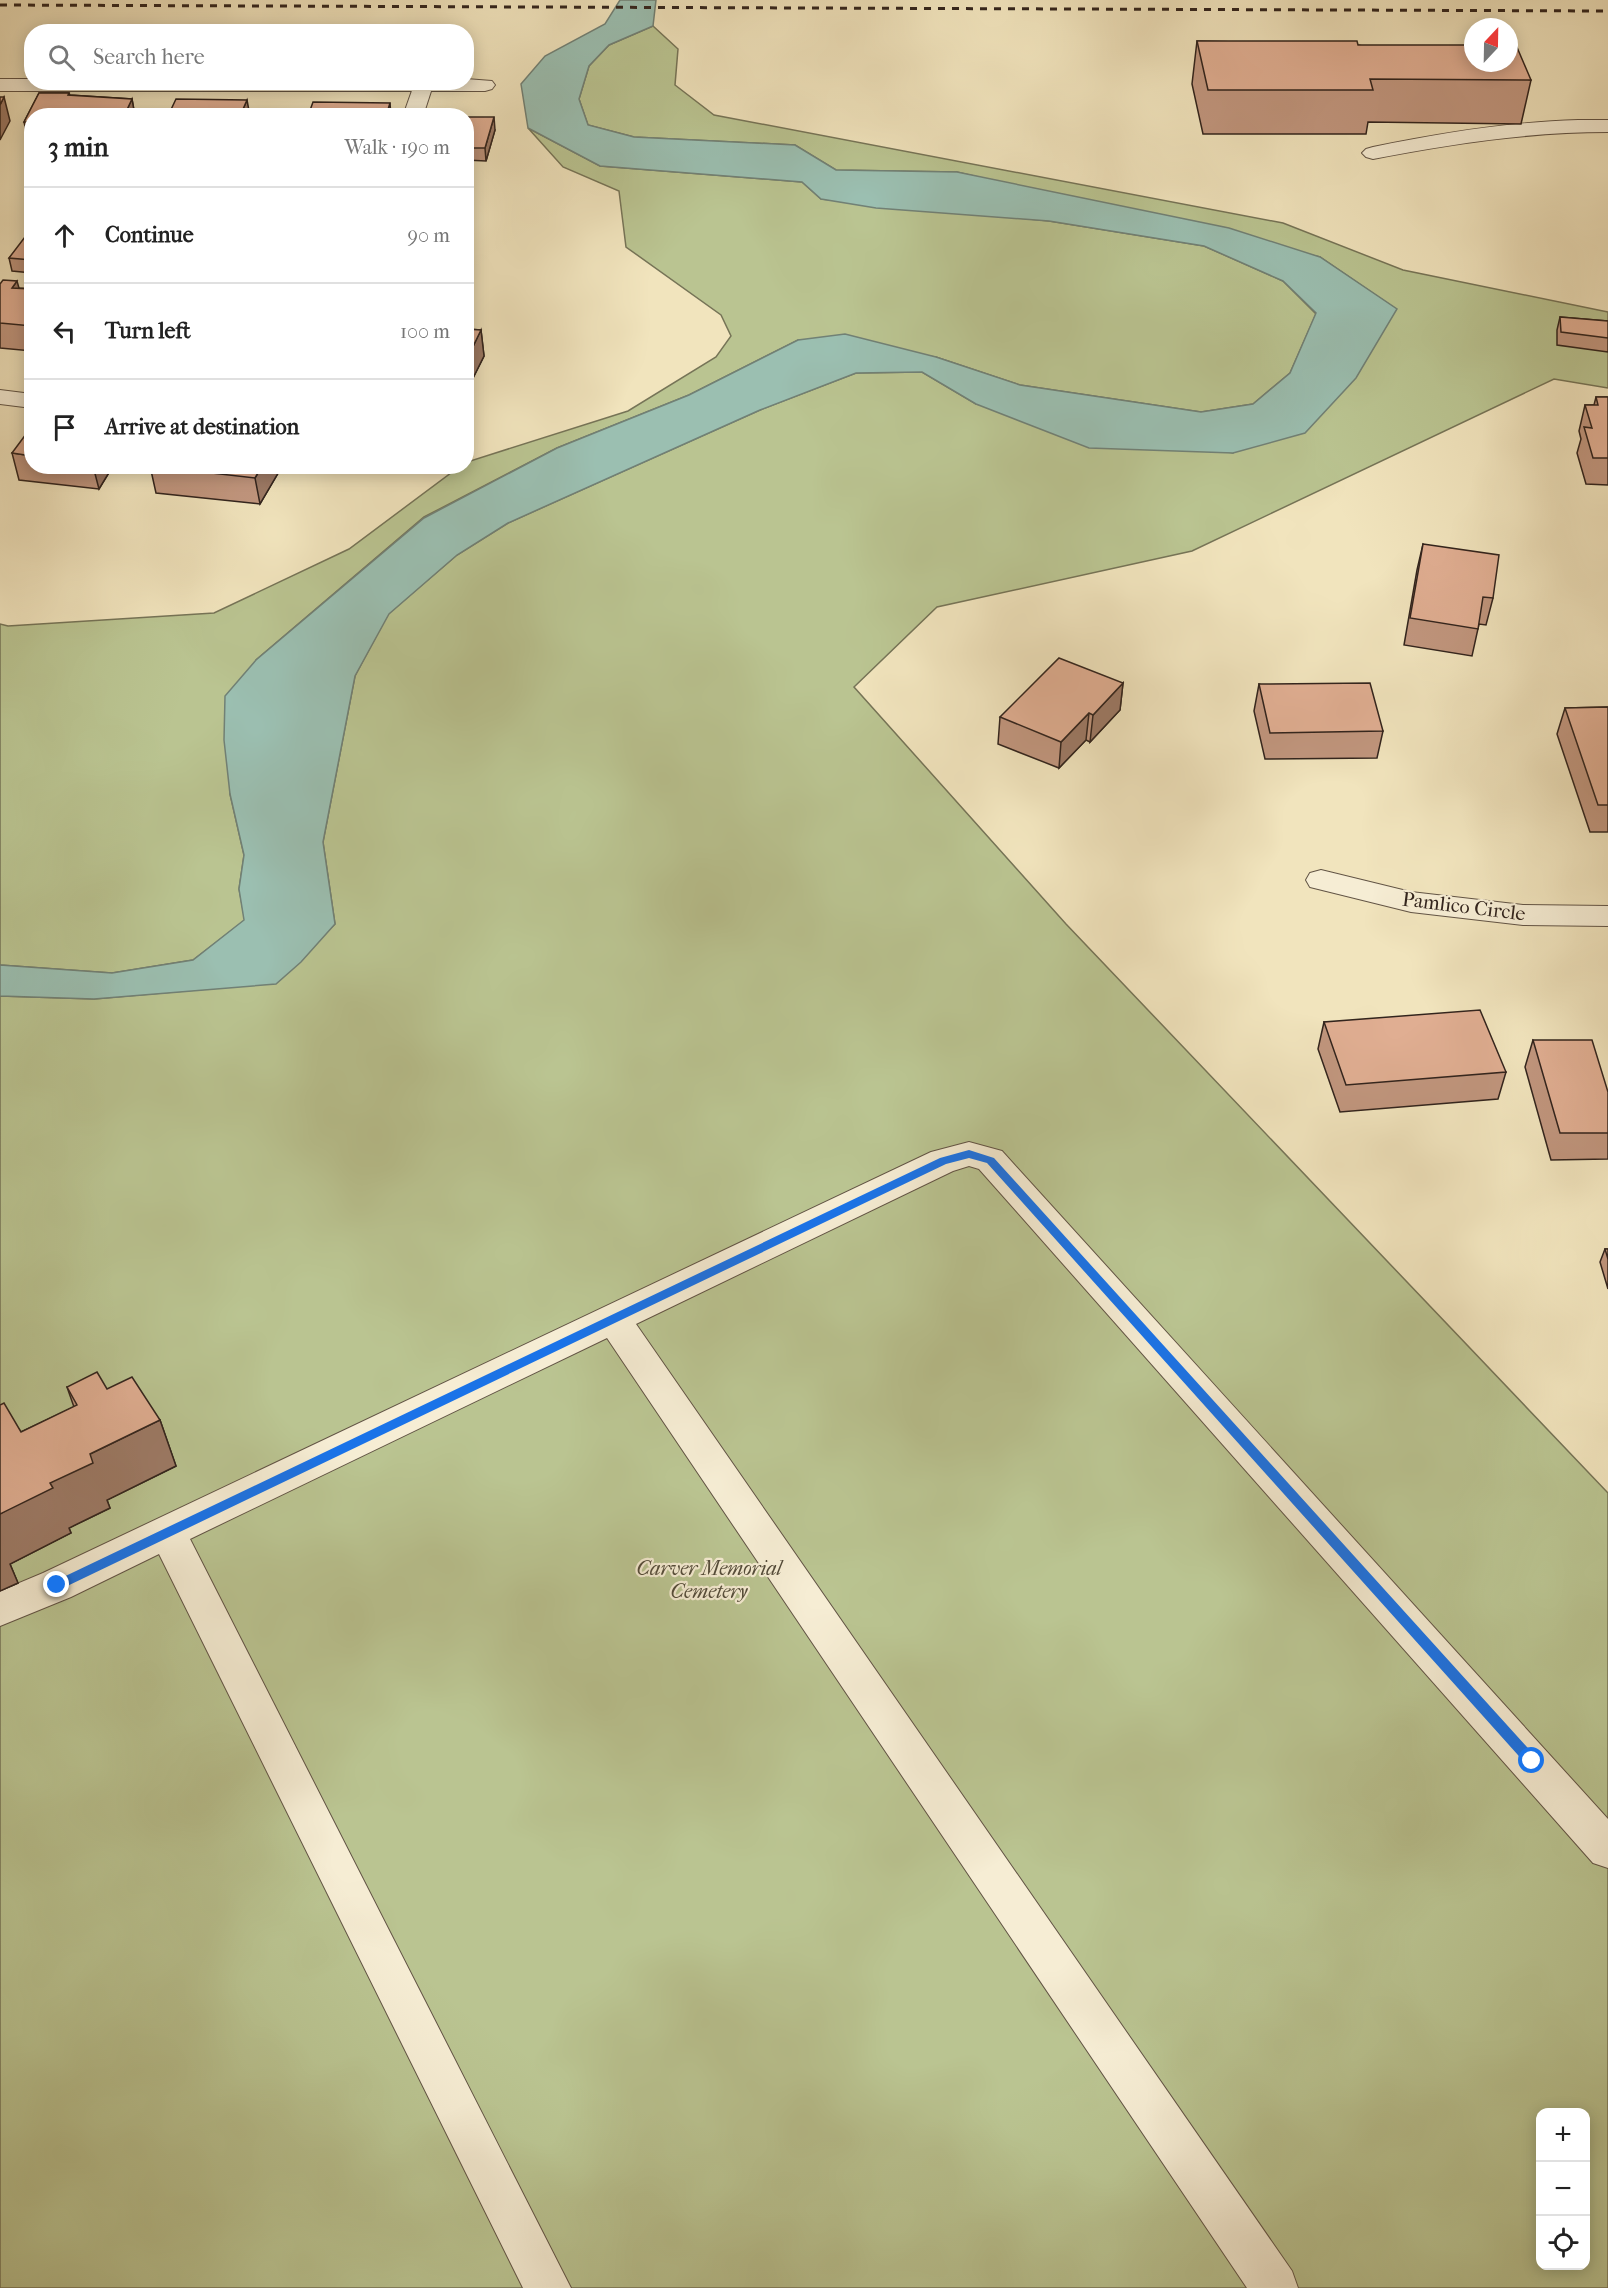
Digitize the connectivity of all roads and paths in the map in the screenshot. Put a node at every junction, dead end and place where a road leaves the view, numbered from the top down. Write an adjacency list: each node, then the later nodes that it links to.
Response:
1 (0, 85): 2 (street)
2 (24, 85)
3 (474, 85): 4 (street)
4 (485, 85)
5 (421, 90): 6 (street)
6 (416, 108)
7 (1608, 126): 8 (street)
8 (1373, 153)
9 (0, 397): 10 (street)
10 (24, 400)
11 (1321, 880): 12 (street, Pamlico Circle)
12 (1608, 916)
13 (614, 1320): 14 (street); 16 (street); 18 (street)
14 (167, 1532): 15 (street); 17 (street)
15 (0, 1609)
16 (1608, 1849)
17 (548, 2288)
18 (1275, 2288)

